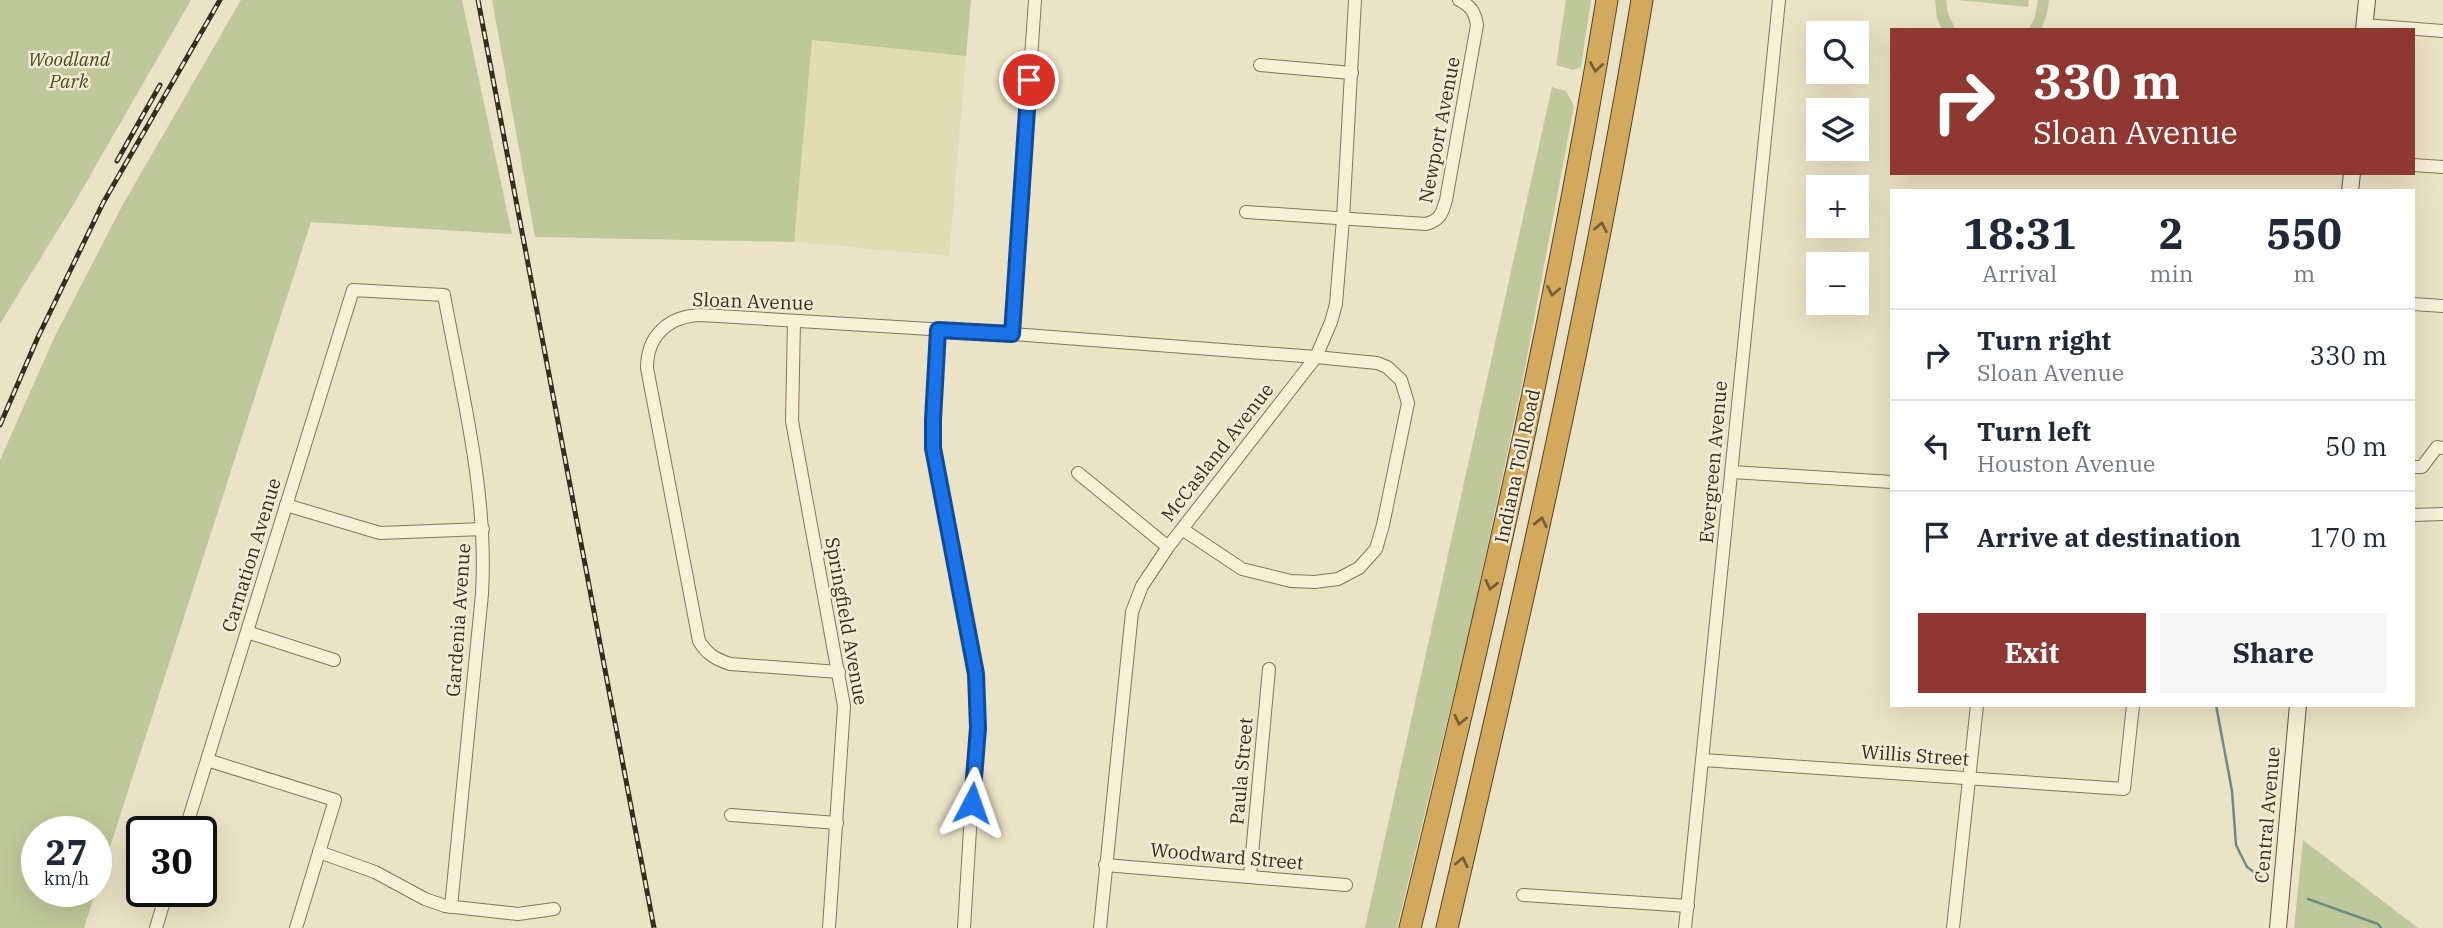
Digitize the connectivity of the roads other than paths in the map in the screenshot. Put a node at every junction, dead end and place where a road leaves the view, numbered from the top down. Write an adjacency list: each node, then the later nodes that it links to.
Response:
1 (1035, 0): 23 (street)
2 (1355, 0): 13 (street, McCasland Avenue)
3 (1459, 0): 17 (street, Newport Avenue)
4 (1607, 0): 63 (highway, Indiana Toll Road, one-way to 63)
5 (1642, 0): 64 (highway, Indiana Toll Road, one-way to 5)
6 (1779, 0): 28 (street, Evergreen Avenue)
7 (2367, 0): 8 (main road)
8 (2364, 27): 9 (street)
9 (2384, 28)
10 (2415, 30): 11 (street)
11 (2443, 31)
12 (1260, 65): 13 (street)
13 (1352, 73): 17 (street, McCasland Avenue)
14 (2415, 165): 15 (street)
15 (2443, 167)
16 (1245, 212): 17 (street, Newport Avenue)
17 (1343, 219): 24 (street, McCasland Avenue)
18 (444, 295): 30 (street, Carnation Avenue); 33 (street, Gardenia Avenue)
19 (2415, 304): 20 (street)
20 (2443, 306)
21 (794, 321): 22 (street, Sloan Avenue); 39 (street, Springfield Avenue); 39 (street, Sloan Avenue)
22 (938, 330): 23 (street, Sloan Avenue); 61 (street)
23 (1012, 334): 24 (street, Sloan Avenue)
24 (1316, 357): 34 (street, McCasland Avenue); 34 (street, Sloan Avenue)
25 (2443, 448): 26 (street)
26 (2415, 467)
27 (1078, 472): 35 (street)
28 (1732, 472): 29 (street); 44 (street, Evergreen Avenue)
29 (1890, 482)
30 (286, 505): 33 (street); 36 (street, Carnation Avenue)
31 (2443, 514): 32 (street)
32 (2415, 515)
33 (483, 529): 56 (street, Gardenia Avenue)
34 (1182, 529): 35 (street, McCasland Avenue)
35 (1168, 547): 50 (street, McCasland Avenue)
36 (247, 632): 37 (street); 43 (street, Carnation Avenue)
37 (334, 660)
38 (1269, 669): 51 (street, Paula Street)
39 (839, 672): 48 (street, Springfield Avenue)
40 (1977, 707): 45 (street)
41 (2133, 707): 45 (street, Willis Street)
42 (2298, 707): 67 (main road, Central Avenue)
43 (207, 760): 47 (street, Carnation Avenue); 49 (street)
44 (1703, 760): 45 (street, Willis Street); 54 (street, Evergreen Avenue)
45 (1969, 778): 66 (street)
46 (731, 815): 48 (street)
47 (190, 816)
48 (837, 823): 60 (street, Springfield Avenue)
49 (319, 852): 56 (street); 59 (street)
50 (1105, 865): 51 (street, Woodward Street); 62 (street, McCasland Avenue)
51 (1251, 876): 52 (street, Woodward Street)
52 (1346, 885)
53 (1523, 895): 54 (street)
54 (1688, 906): 65 (street, Evergreen Avenue)
55 (162, 907): 58 (street)
56 (451, 907): 57 (street)
57 (554, 909)
58 (156, 928)
59 (296, 928)
60 (829, 928)
61 (964, 928)
62 (1100, 928)
63 (1410, 928)
64 (1447, 928)
65 (1685, 928)
66 (1953, 928)
67 (2278, 928)

